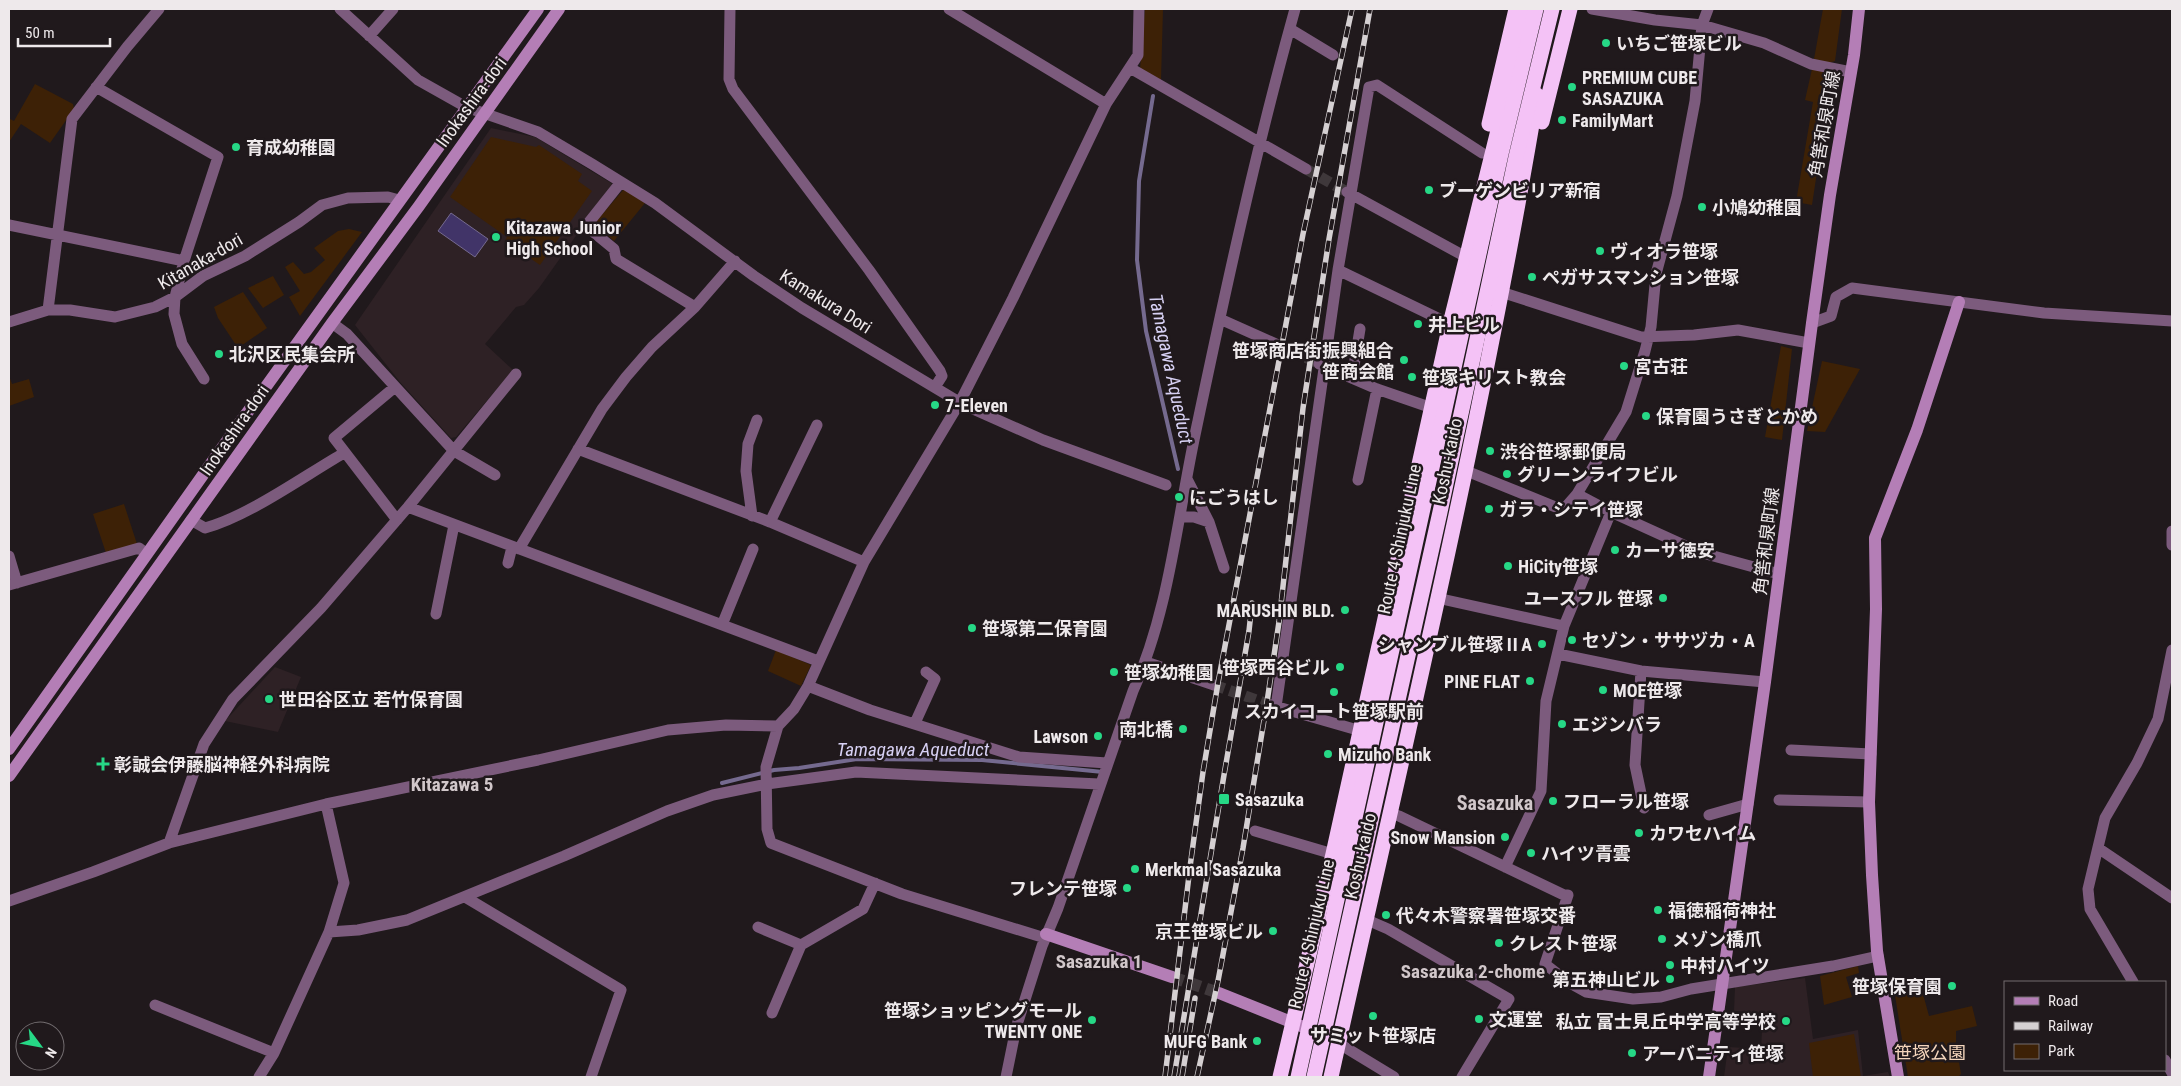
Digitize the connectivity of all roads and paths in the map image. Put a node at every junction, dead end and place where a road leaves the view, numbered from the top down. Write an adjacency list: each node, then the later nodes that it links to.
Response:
1 (159, 9): 25 (street)
2 (340, 9): 21 (street, Kamakura Dori)
3 (393, 9): 21 (street)
4 (538, 9): 27 (main road, Inokashira-dori)
5 (559, 9): 28 (main road, Inokashira-dori)
6 (730, 9): 63 (street)
7 (949, 9): 26 (street)
8 (1139, 9): 23 (street)
9 (1295, 9): 20 (street)
10 (1516, 9): 30 (highway)
11 (1528, 9): 37 (highway, Koshu-kaido)
12 (1536, 9): 159 (highway, Route 4 Shinjuku Line, bridge)
13 (1552, 9): 160 (highway, Route 4 Shinjuku Line, bridge)
14 (1558, 9): 35 (highway, Koshu-kaido)
15 (1570, 9): 35 (highway)
16 (1592, 9): 19 (street)
17 (1708, 9): 19 (street)
18 (1859, 9): 24 (main road, 角筈和泉町線)
19 (1702, 25): 24 (street); 55 (street)
20 (1290, 29): 22 (street); 29 (street)
21 (369, 36): 27 (street, Kamakura Dori)
22 (1333, 55)
23 (1130, 68): 26 (street); 29 (street)
24 (1851, 72): 52 (main road, 角筈和泉町線)
25 (96, 87): 38 (street); 40 (street)
26 (1106, 104): 65 (street)
27 (466, 107): 28 (street, Kamakura Dori); 34 (main road, Inokashira-dori)
28 (484, 113): 32 (street, Kamakura Dori); 51 (main road, Inokashira-dori)
29 (1260, 143): 31 (street); 48 (street)
30 (1482, 153): 33 (street); 37 (highway)
31 (1306, 169)
32 (621, 182): 41 (street, Kamakura Dori); 46 (street)
33 (1348, 193): 39 (street); 42 (street)
34 (399, 200): 44 (street, Kitanaka-dori); 91 (main road, Inokashira-dori)
35 (1517, 218): 43 (highway, Koshu-kaido)
36 (9, 225): 38 (street)
37 (1473, 227): 39 (highway, Koshu-kaido)
38 (56, 233): 40 (street); 47 (street)
39 (1466, 257): 53 (highway, Koshu-kaido)
40 (184, 261): 44 (street)
41 (735, 262): 46 (street); 63 (street, Kamakura Dori)
42 (1338, 270): 53 (street); 58 (street)
43 (1501, 292): 55 (street); 72 (highway, Koshu-kaido)
44 (175, 297): 47 (street, Kitanaka-dori); 61 (street)
45 (1959, 302): 49 (street); 52 (street); 116 (main road)
46 (695, 307): 69 (street)
47 (48, 310): 50 (street, Kitanaka-dori)
48 (1220, 319): 57 (street); 74 (street)
49 (2172, 321)
50 (9, 322)
51 (332, 323): 62 (street); 82 (main road, Inokashira-dori)
52 (1812, 323): 56 (main road, 角筈和泉町線)
53 (1450, 324): 66 (highway, Koshu-kaido)
54 (1360, 329): 60 (street)
55 (1649, 337): 56 (street); 77 (street)
56 (1809, 343): 96 (main road, 角筈和泉町線)
57 (1276, 344)
58 (1321, 365): 60 (street); 113 (street)
59 (516, 374): 70 (street)
60 (1352, 378): 64 (street)
61 (204, 379)
62 (395, 387): 70 (street); 71 (street)
63 (935, 387): 65 (street, Kamakura Dori)
64 (1378, 390): 66 (street); 75 (street)
65 (960, 402): 76 (street, Kamakura Dori); 93 (street)
66 (1432, 408): 113 (highway, Koshu-kaido)
67 (757, 420): 80 (street)
68 (816, 425): 84 (street)
69 (578, 449): 80 (street); 89 (street)
70 (454, 451): 73 (street); 78 (street)
71 (344, 453): 82 (street); 83 (street)
72 (1464, 470): 77 (street); 98 (highway, Koshu-kaido)
73 (495, 475)
74 (1187, 479): 81 (street); 85 (street)
75 (1358, 480)
76 (1166, 485)
77 (1577, 494): 79 (street)
78 (408, 507): 83 (street); 86 (street)
79 (1611, 512): 96 (street); 101 (street)
80 (752, 516): 84 (street)
81 (1180, 517): 85 (street); 105 (street)
82 (191, 520): 118 (main road, Inokashira-dori)
83 (397, 520): 129 (street)
84 (770, 522): 93 (street)
85 (1209, 522): 95 (street)
86 (454, 525): 89 (street); 99 (street)
87 (2172, 533): 88 (street)
88 (2172, 545)
89 (516, 548): 94 (street); 100 (street)
90 (753, 549): 100 (street)
91 (147, 554): 97 (street); 114 (main road, Inokashira-dori)
92 (9, 556): 97 (street)
93 (864, 562): 104 (street)
94 (508, 563)
95 (1224, 568)
96 (1779, 574): 108 (main road, 角筈和泉町線)
97 (13, 584)
98 (1437, 598): 101 (street); 126 (highway, Koshu-kaido)
99 (436, 614)
100 (722, 625): 104 (street)
101 (1564, 626): 103 (street)
102 (2172, 650): 130 (street)
103 (1558, 654): 106 (street); 132 (street)
104 (818, 661): 110 (street)
105 (1146, 662): 109 (street); 117 (street)
106 (1640, 671): 108 (street); 125 (street)
107 (926, 672): 111 (street)
108 (1765, 682): 124 (main road, 角筈和泉町線)
109 (1214, 684)
110 (808, 686): 111 (street); 112 (street)
111 (915, 723): 117 (street)
112 (778, 726): 119 (street); 123 (street)
113 (1361, 731): 131 (highway, Koshu-kaido)
114 (9, 750)
115 (1791, 750): 116 (street)
116 (1871, 754): 122 (main road)
117 (1107, 764): 120 (street)
118 (9, 776)
119 (767, 776): 120 (street); 133 (street); 134 (street)
120 (1100, 783): 140 (street)
121 (1779, 800): 122 (street)
122 (1869, 802): 142 (main road)
123 (326, 804): 129 (street); 139 (street)
124 (1748, 804): 127 (street); 145 (main road, 角筈和泉町線)
125 (1644, 808)
126 (1389, 812): 132 (street); 137 (highway, Koshu-kaido)
127 (1710, 815)
128 (1254, 831): 131 (street)
129 (169, 844): 136 (street)
130 (2098, 848): 135 (street); 144 (street)
131 (1333, 854): 149 (highway, Koshu-kaido)
132 (1505, 867): 145 (street)
133 (875, 883): 140 (street); 141 (street)
134 (465, 897): 139 (street); 155 (street)
135 (2172, 898)
136 (9, 901)
137 (1365, 919): 150 (highway, Koshu-kaido); 164 (street)
138 (758, 927): 141 (street)
139 (329, 932): 151 (street)
140 (1046, 936): 143 (main road); 156 (street)
141 (800, 945): 148 (street)
142 (1878, 956): 145 (street); 166 (main road)
143 (1172, 977)
144 (2132, 981)
145 (1722, 984): 165 (main road, 角筈和泉町線)
146 (1219, 993): 149 (main road)
147 (155, 1005): 151 (street)
148 (772, 1013)
149 (1296, 1023): 150 (main road); 157 (highway); 158 (highway, Koshu-kaido)
150 (1335, 1041): 161 (highway, Koshu-kaido); 162 (highway); 163 (street)
151 (274, 1053): 154 (street)
152 (2166, 1062): 153 (street)
153 (2172, 1074)
154 (259, 1077)
155 (591, 1077)
156 (1006, 1077)
157 (1280, 1077)
158 (1288, 1077)
159 (1298, 1077)
160 (1314, 1077)
161 (1324, 1077)
162 (1331, 1077)
163 (1394, 1077)
164 (1462, 1077)
165 (1709, 1077)
166 (1898, 1077)

